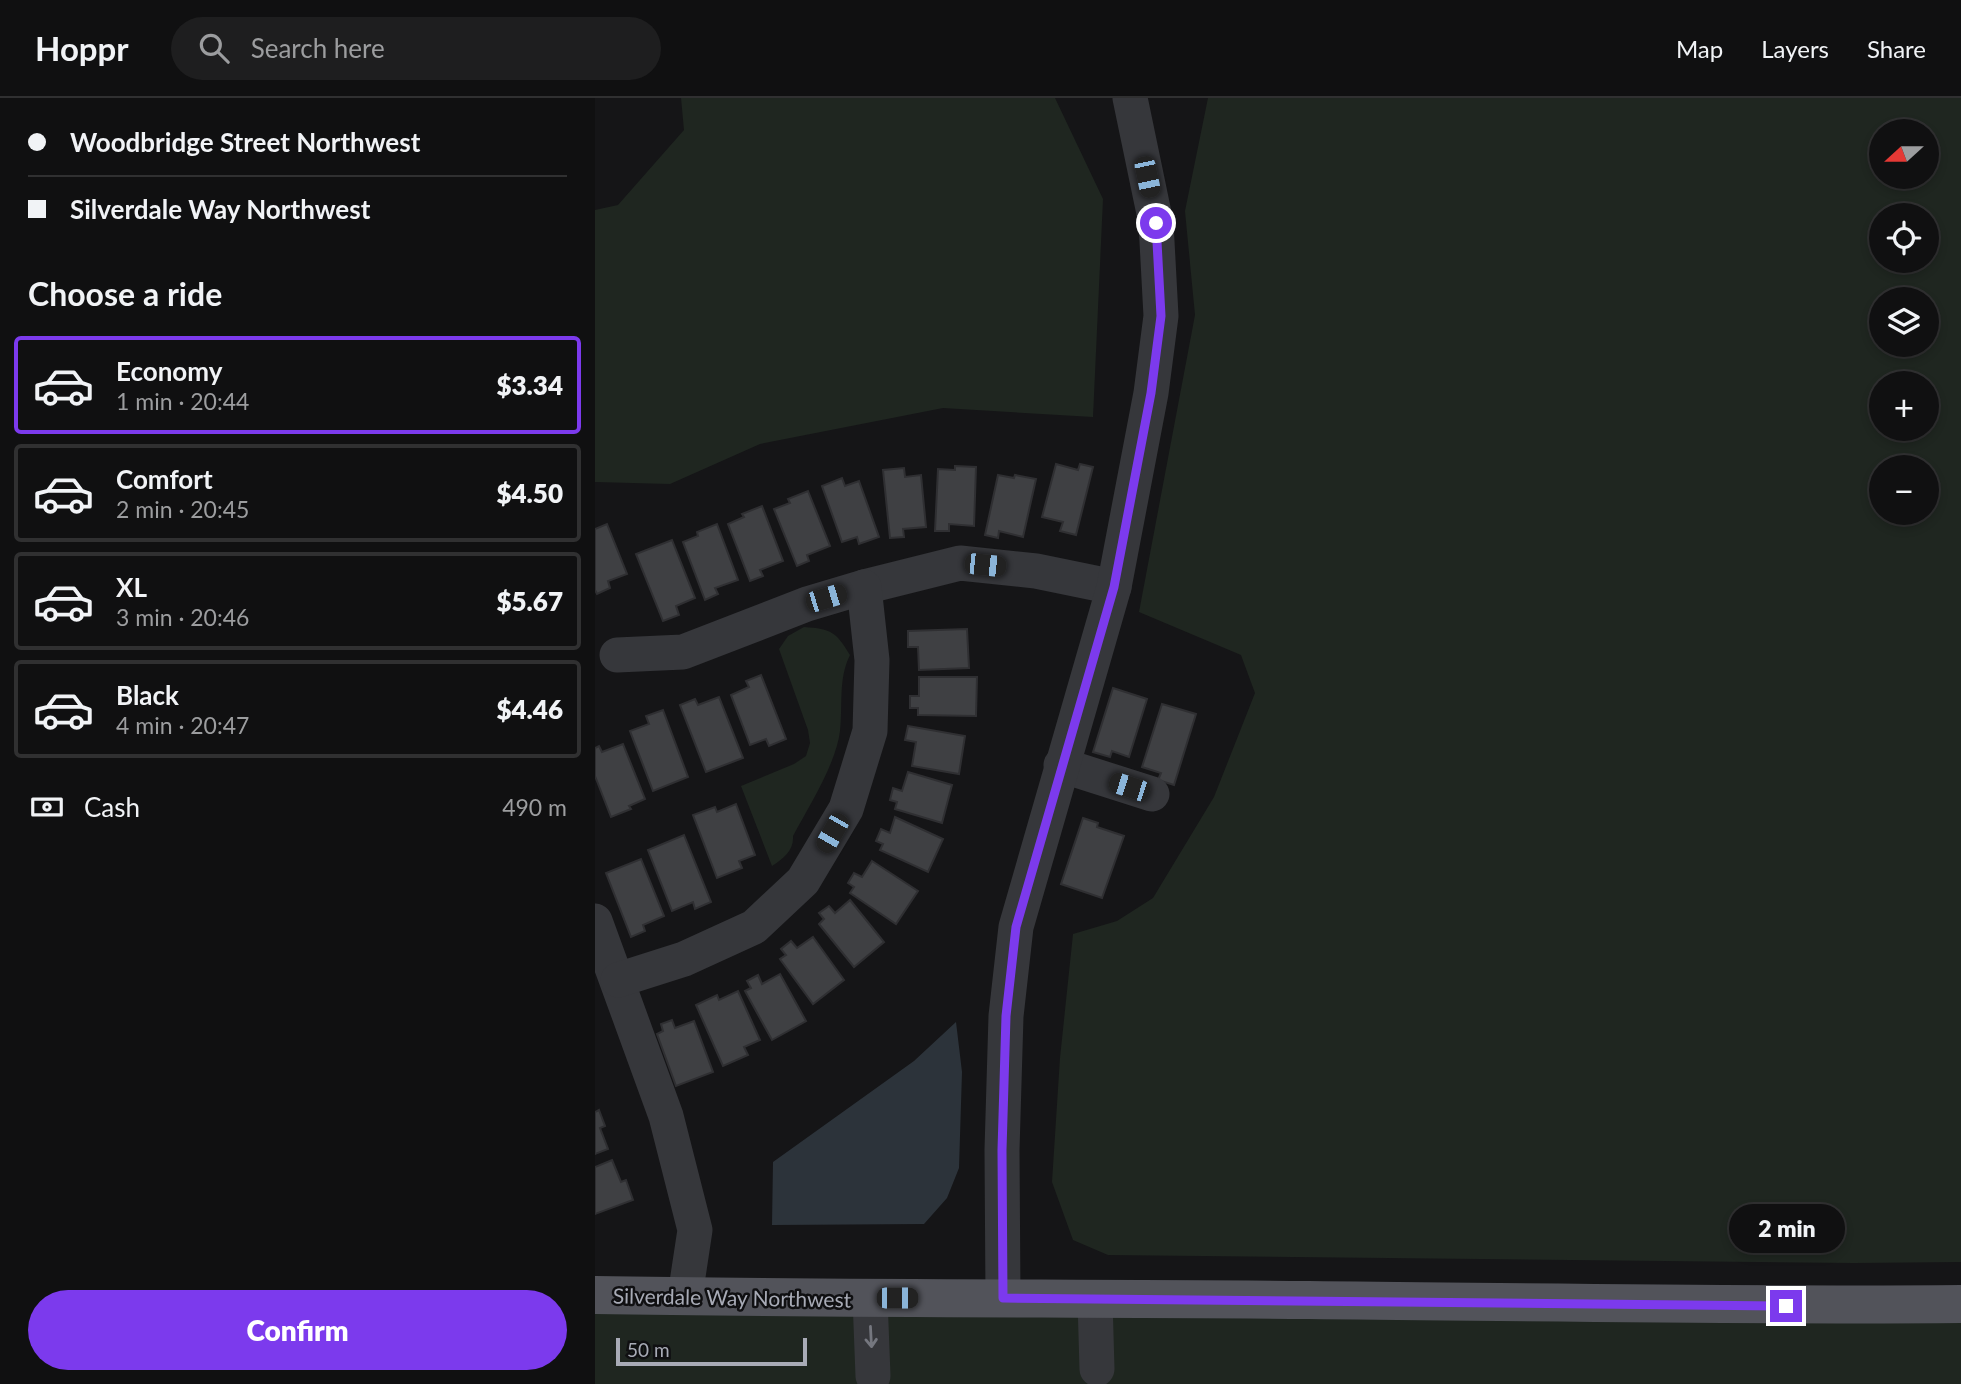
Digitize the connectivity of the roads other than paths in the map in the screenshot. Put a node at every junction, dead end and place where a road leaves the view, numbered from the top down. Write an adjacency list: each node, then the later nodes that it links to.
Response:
1 (1130, 98): 3 (street)
2 (864, 587): 3 (street); 4 (street); 8 (street)
3 (1114, 587): 5 (street)
4 (617, 655)
5 (1062, 765): 6 (street); 12 (street)
6 (1152, 794)
7 (595, 921): 8 (street)
8 (618, 981): 10 (street)
9 (595, 1295): 10 (main road, Silverdale Way Northwest)
10 (685, 1296): 11 (main road, Silverdale Way Northwest)
11 (870, 1298): 12 (main road, Silverdale Way Northwest); 16 (street, one-way to 16)
12 (1003, 1298): 13 (main road, Silverdale Way Northwest)
13 (1095, 1300): 14 (main road, Silverdale Way Northwest); 15 (street)
14 (1961, 1304)
15 (1097, 1368)
16 (873, 1377)

